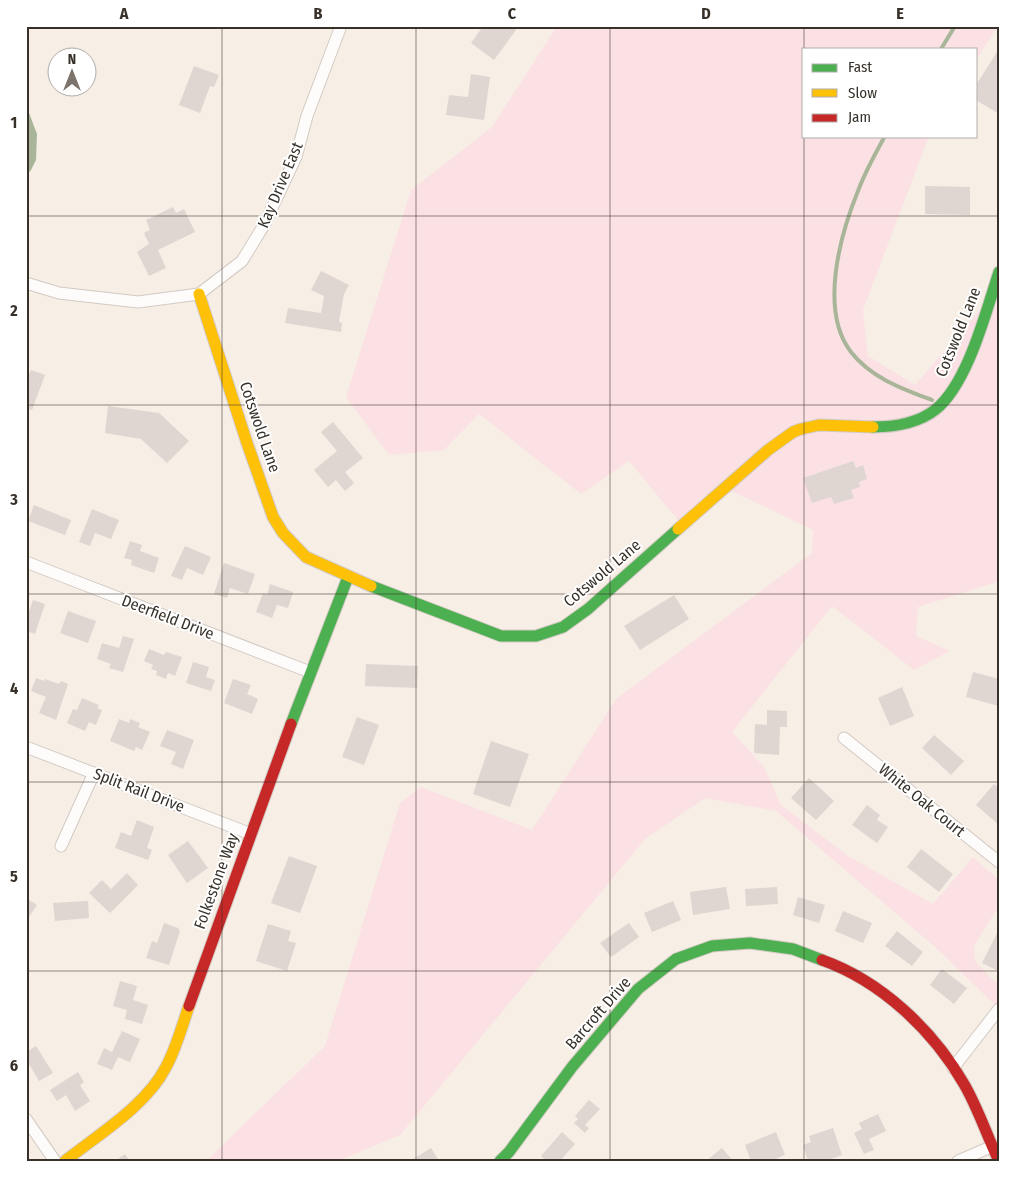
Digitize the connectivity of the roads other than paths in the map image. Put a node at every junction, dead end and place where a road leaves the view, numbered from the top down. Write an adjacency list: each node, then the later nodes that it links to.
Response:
1 (341, 26): 4 (street, Kay Drive East)
2 (999, 272): 6 (street, Cotswold Lane)
3 (26, 283): 4 (street)
4 (199, 294): 6 (street, Cotswold Lane)
5 (26, 562): 7 (street, Deerfield Drive)
6 (348, 577): 7 (street, Folkestone Way)
7 (310, 672): 11 (street, Folkestone Way)
8 (844, 738): 13 (street, White Oak Court)
9 (26, 747): 10 (street, Split Rail Drive)
10 (94, 773): 11 (street, Split Rail Drive); 12 (street)
11 (251, 834): 19 (street, Folkestone Way)
12 (61, 846)
13 (999, 862)
14 (999, 1009): 15 (street)
15 (953, 1068): 17 (street, Barcroft Drive); 20 (street, Barcroft Drive)
16 (26, 1119): 18 (street)
17 (993, 1146): 21 (street); 22 (street, Barcroft Drive)
18 (55, 1161)
19 (65, 1161)
20 (500, 1161)
21 (958, 1161)
22 (998, 1161)

